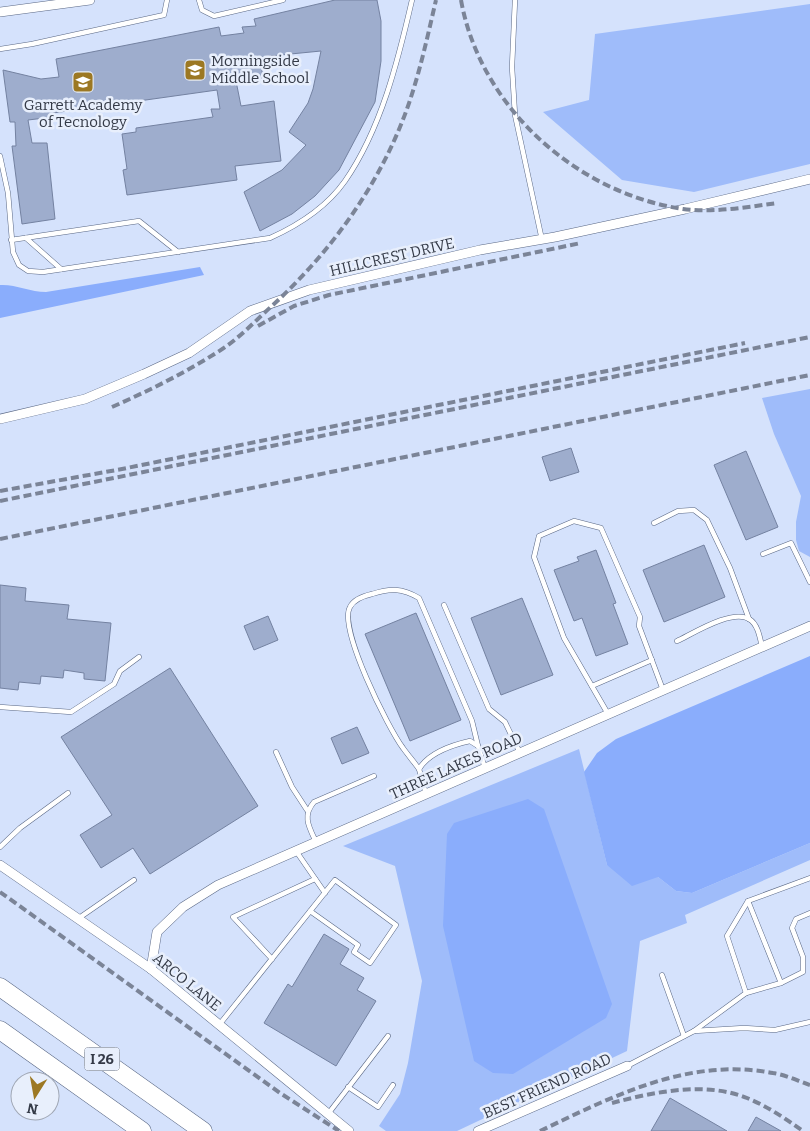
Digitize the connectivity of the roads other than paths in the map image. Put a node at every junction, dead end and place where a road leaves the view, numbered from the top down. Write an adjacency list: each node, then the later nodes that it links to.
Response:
1 (90, 0): 7 (street)
2 (167, 0): 8 (lane)
3 (199, 0): 4 (lane)
4 (283, 0)
5 (412, 0): 14 (lane)
6 (515, 0): 13 (lane)
7 (0, 12)
8 (0, 49)
9 (0, 156): 12 (lane)
10 (810, 179): 13 (street, HILLCREST DRIVE)
11 (26, 238): 12 (lane); 14 (lane); 15 (lane)
12 (12, 240): 15 (lane)
13 (542, 240): 16 (street, HILLCREST DRIVE)
14 (178, 252): 15 (lane)
15 (61, 269)
16 (0, 419)
17 (654, 523): 21 (lane)
18 (763, 554): 19 (lane)
19 (810, 582)
20 (444, 605): 33 (lane)
21 (749, 619): 23 (lane); 24 (lane)
22 (810, 626): 24 (street, THREE LAKES ROAD)
23 (677, 641)
24 (762, 647): 28 (street, THREE LAKES ROAD)
25 (139, 658): 29 (lane)
26 (652, 660): 27 (lane); 27 (lane); 28 (lane)
27 (592, 686): 30 (lane)
28 (663, 690): 30 (street, THREE LAKES ROAD)
29 (0, 707)
30 (608, 714): 33 (street, THREE LAKES ROAD)
31 (478, 746): 34 (lane); 35 (lane); 35 (lane)
32 (276, 752): 39 (lane)
33 (520, 752): 34 (street, THREE LAKES ROAD)
34 (485, 768): 38 (street, THREE LAKES ROAD)
35 (419, 769): 38 (lane)
36 (374, 776): 39 (lane)
37 (68, 793): 41 (lane)
38 (426, 794): 40 (street, THREE LAKES ROAD)
39 (307, 810): 40 (lane)
40 (316, 842): 42 (street, THREE LAKES ROAD)
41 (0, 847)
42 (295, 850): 45 (lane); 53 (street, THREE LAKES ROAD)
43 (0, 865): 51 (street, ARCO LANE)
44 (810, 878): 48 (lane)
45 (315, 879): 47 (lane); 52 (lane)
46 (134, 880): 51 (lane)
47 (325, 893): 49 (lane); 49 (lane)
48 (748, 901): 55 (lane); 57 (lane)
49 (310, 911): 52 (lane)
50 (810, 913): 55 (lane)
51 (78, 919): 53 (street, ARCO LANE)
52 (272, 959): 59 (lane)
53 (151, 969): 59 (street, ARCO LANE)
54 (662, 975): 63 (lane)
55 (781, 983): 57 (lane)
56 (0, 987): 69 (highway, I 26)
57 (746, 993): 61 (lane)
58 (810, 1022): 61 (lane)
59 (220, 1025): 67 (street, ARCO LANE)
60 (0, 1030): 68 (highway, I 26)
61 (694, 1031): 63 (lane)
62 (388, 1036): 66 (lane)
63 (684, 1036): 64 (lane)
64 (627, 1066): 71 (street, BEST FRIEND ROAD)
65 (393, 1084): 66 (lane)
66 (348, 1087): 67 (lane)
67 (328, 1114): 70 (street, ARCO LANE)
68 (142, 1131)
69 (203, 1131)
70 (349, 1131)
71 (478, 1131)

